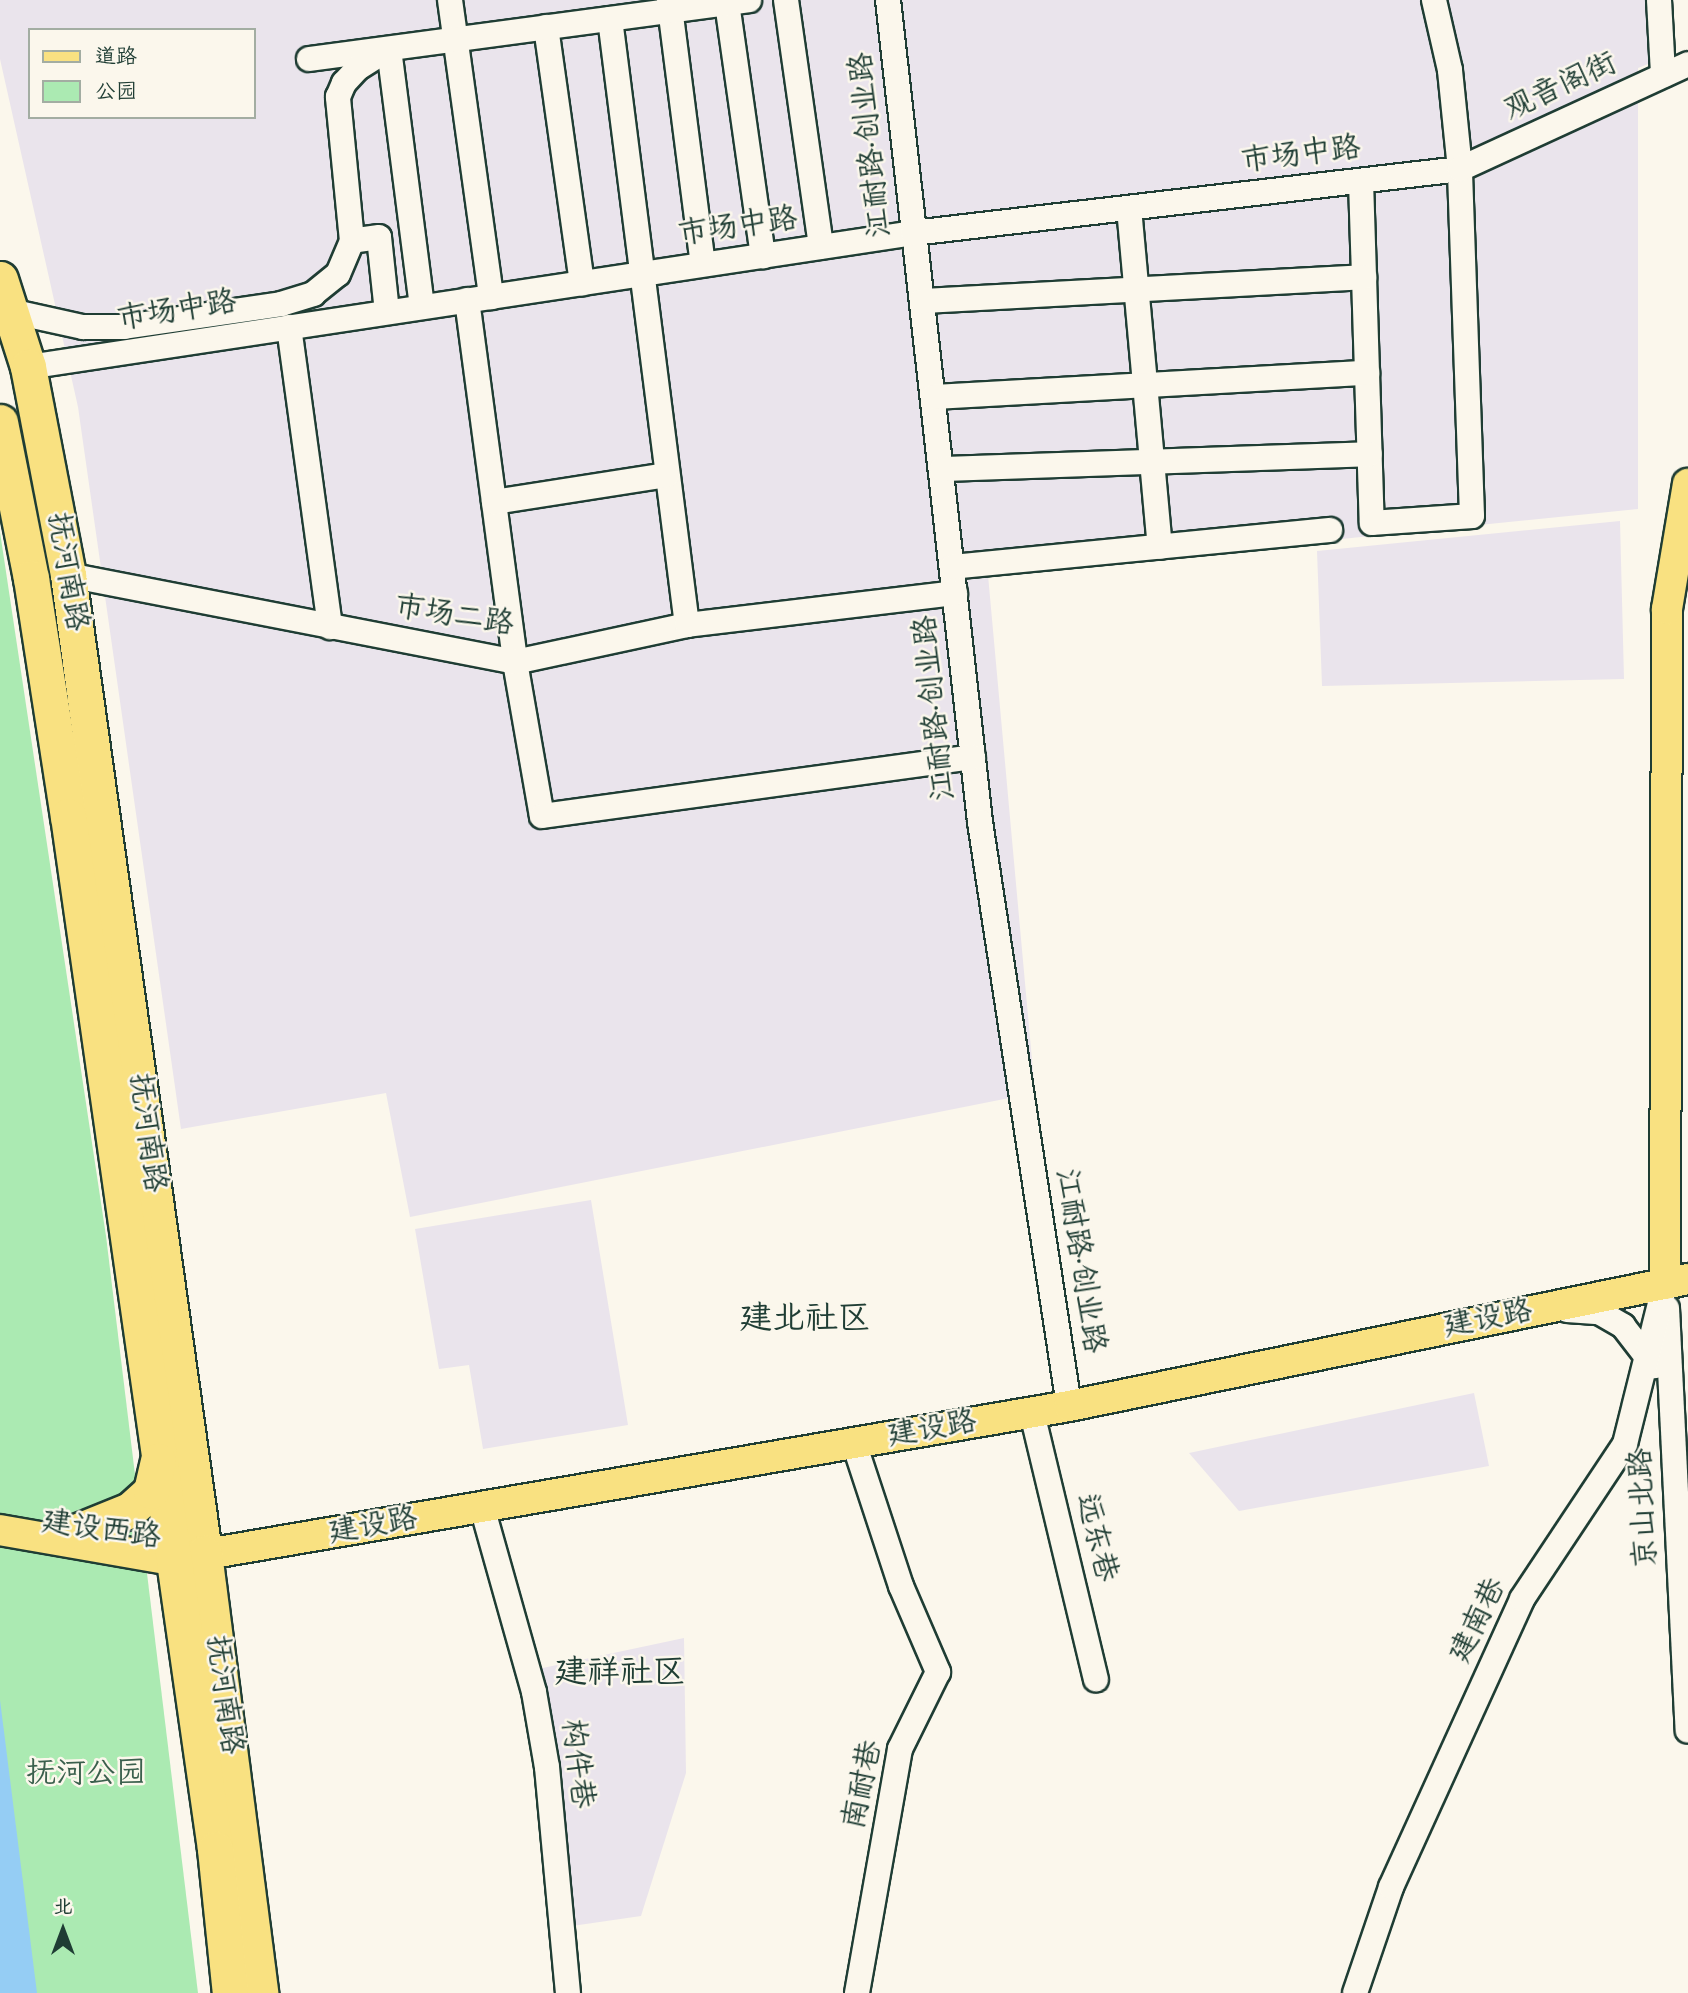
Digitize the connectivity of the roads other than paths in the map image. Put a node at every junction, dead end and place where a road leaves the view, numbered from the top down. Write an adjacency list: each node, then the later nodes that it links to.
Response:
1 (450, 0): 10 (street)
2 (786, 0): 20 (street)
3 (888, 0): 18 (street, 江耐路·创业路)
4 (1434, 0): 15 (street)
5 (1659, 0): 14 (street)
6 (738, 1): 7 (street); 21 (street)
7 (670, 5): 8 (street); 22 (street)
8 (610, 19): 9 (street); 23 (street)
9 (545, 27): 10 (street); 25 (street)
10 (456, 40): 11 (street); 28 (street)
11 (389, 49): 12 (street); 19 (street); 30 (street)
12 (309, 60)
13 (1688, 64): 14 (street, 观音阁街)
14 (1663, 75): 15 (street, 观音阁街)
15 (1460, 169): 16 (street, 市场中路); 38 (street)
16 (1361, 181): 17 (street, 市场中路); 24 (street)
17 (1129, 208): 18 (street, 市场中路); 26 (street)
18 (914, 233): 20 (street, 市场中路); 29 (street, 江耐路·创业路)
19 (352, 241): 27 (street); 31 (street)
20 (821, 247): 21 (street, 市场中路)
21 (763, 256): 22 (street, 市场中路)
22 (703, 264): 23 (street, 市场中路)
23 (641, 274): 25 (street, 市场中路); 41 (street)
24 (1364, 276): 26 (street); 34 (street)
25 (582, 283): 28 (street, 市场中路)
26 (1136, 289): 29 (street); 35 (street)
27 (5, 295): 33 (highway, 抚河南路)
28 (479, 299): 30 (street, 市场中路); 43 (street)
29 (922, 301): 36 (street, 江耐路·创业路)
30 (422, 307): 31 (street, 市场中路)
31 (387, 312): 32 (street, 市场中路)
32 (289, 327): 33 (street, 市场中路); 50 (street)
33 (28, 367): 47 (highway, 抚河南路)
34 (1367, 373): 35 (street); 38 (street)
35 (1145, 385): 36 (street); 39 (street)
36 (933, 397): 40 (street, 江耐路·创业路)
37 (0, 422): 61 (highway, 抚河南路)
38 (1370, 454): 39 (street)
39 (1152, 462): 40 (street); 45 (street)
40 (942, 469): 46 (street, 江耐路·创业路)
41 (667, 475): 43 (street); 49 (street)
42 (1688, 484): 54 (main road)
43 (494, 502): 51 (street)
44 (1330, 530): 45 (street)
45 (1160, 547): 46 (street)
46 (952, 567): 48 (street, 江耐路·创业路)
47 (68, 575): 50 (street, 市场二路); 66 (highway, 抚河南路)
48 (955, 593): 49 (street, 市场二路); 52 (street, 江耐路·创业路)
49 (687, 625): 51 (street, 市场二路)
50 (330, 627): 51 (street, 市场二路)
51 (514, 662): 52 (street)
52 (973, 757): 58 (street, 江耐路·创业路)
53 (1688, 1257): 54 (main road)
54 (1680, 1281): 55 (main road, 建设路); 56 (street, 建南巷); 57 (street, 京山北路)
55 (1545, 1308): 56 (street); 58 (main road, 建设路)
56 (1647, 1355): 57 (street); 73 (street, 建南巷)
57 (1671, 1398): 68 (street, 京山北路)
58 (1069, 1406): 59 (main road, 建设路)
59 (1031, 1413): 60 (main road, 建设路); 67 (street, 远东巷)
60 (854, 1443): 62 (main road, 建设路); 72 (street, 南耐巷)
61 (158, 1461): 65 (highway); 66 (highway, 抚河南路)
62 (482, 1507): 66 (main road, 建设路); 71 (street, 构件巷)
63 (0, 1515): 65 (main road, 建设西路)
64 (0, 1530): 65 (main road, 建设西路)
65 (77, 1538): 66 (main road, 建设西路)
66 (187, 1549): 69 (highway, 抚河南路); 70 (highway, 抚河南路)
67 (1096, 1679)
68 (1688, 1730)
69 (230, 1993)
70 (260, 1993)
71 (568, 1993)
72 (857, 1993)
73 (1355, 1993)

